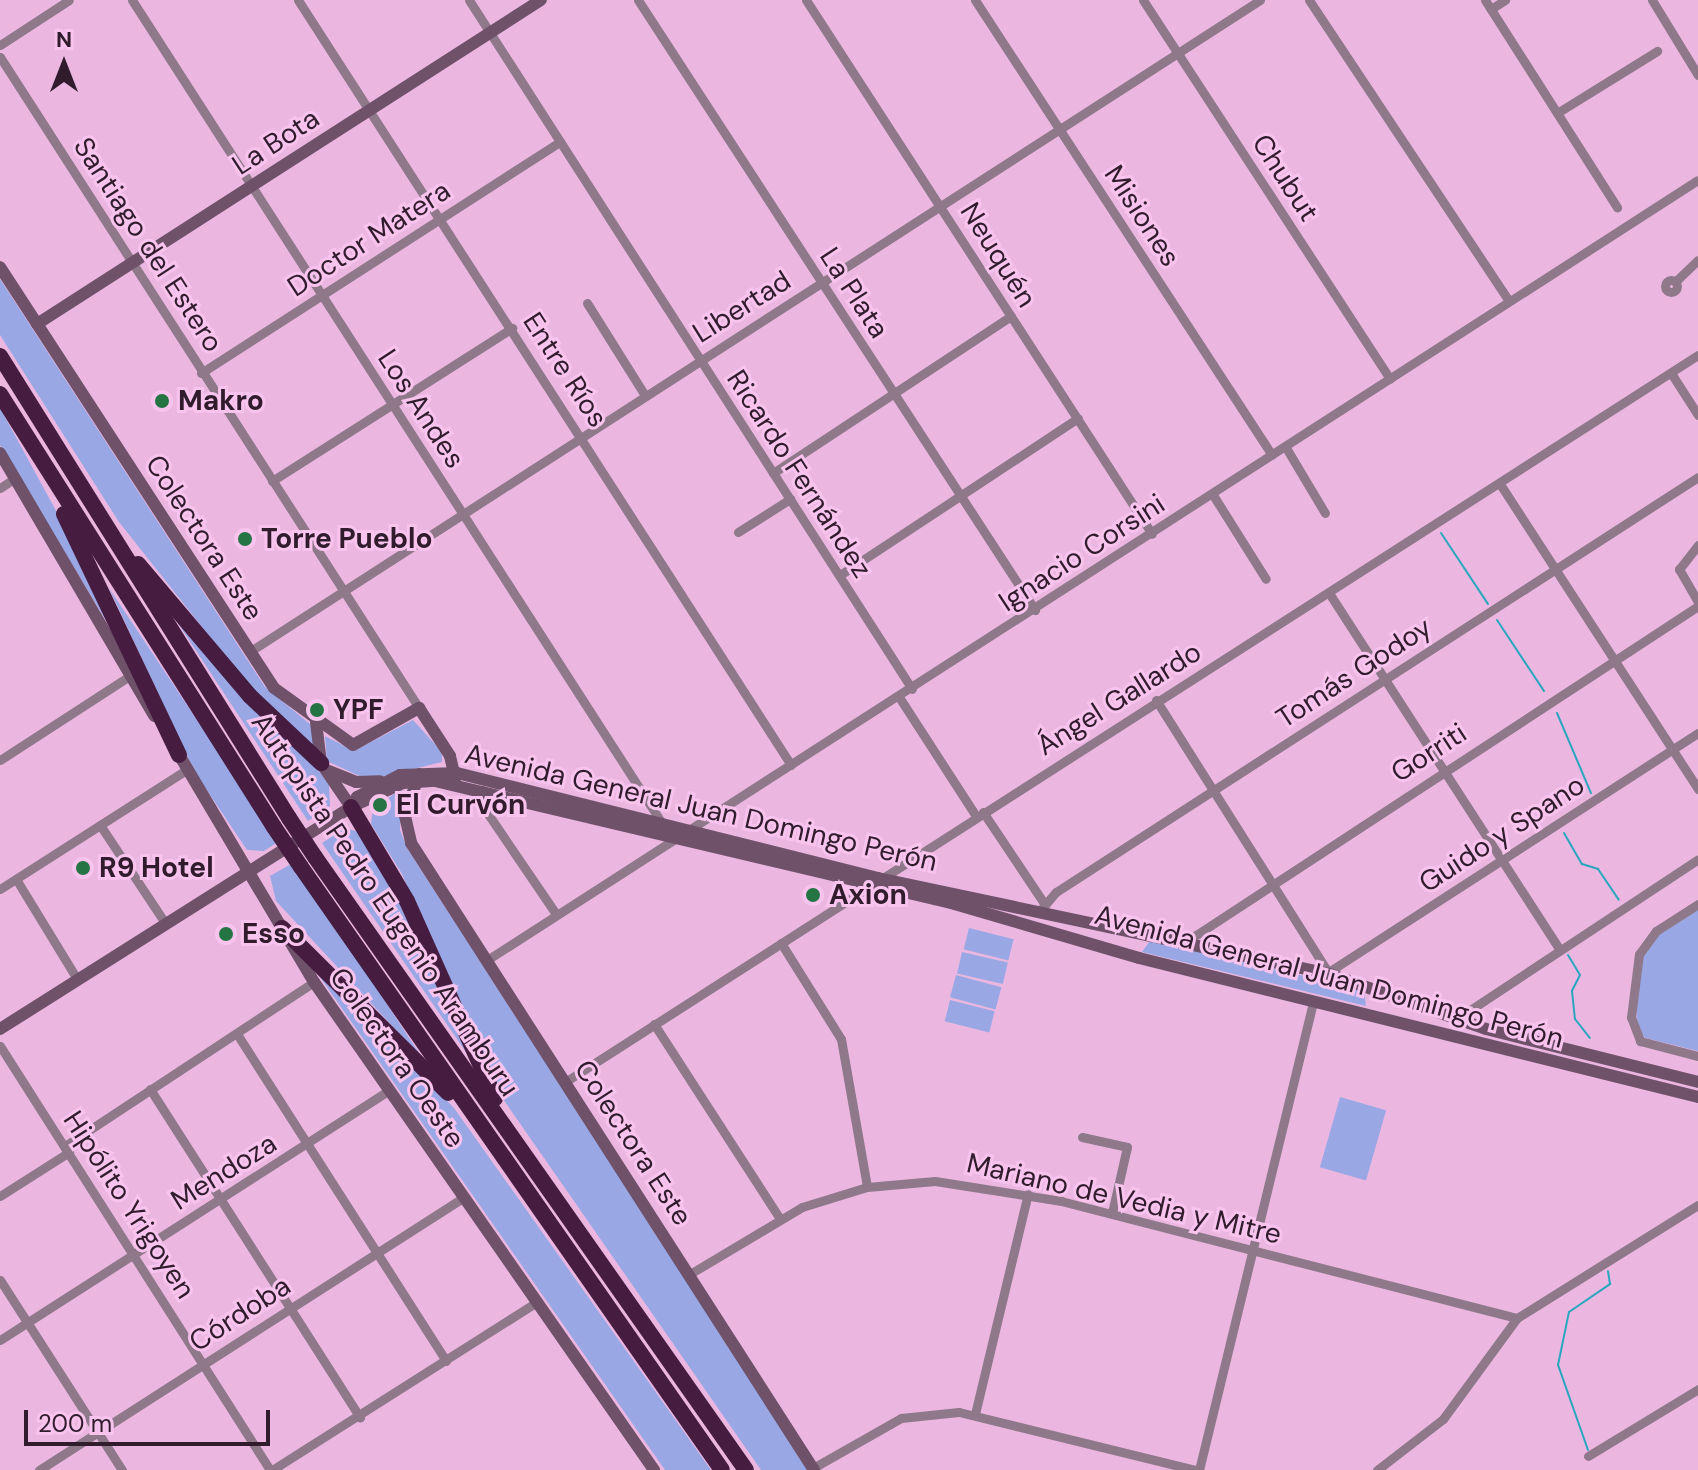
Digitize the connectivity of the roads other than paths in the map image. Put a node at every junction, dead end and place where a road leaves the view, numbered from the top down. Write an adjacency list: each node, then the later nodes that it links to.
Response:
1 (69, 0): 16 (street)
2 (132, 0): 26 (street, Los Andes)
3 (469, 0): 15 (street, Ricardo Fernández)
4 (541, 0): 15 (street, La Bota)
5 (638, 0): 34 (street, La Plata)
6 (806, 0): 27 (street, Neuquén)
7 (975, 0): 23 (street, Misiones)
8 (1143, 0): 18 (street, Chubut)
9 (1260, 0): 18 (street, Libertad)
10 (1309, 0): 36 (street)
11 (1505, 0): 14 (street)
12 (1652, 0): 20 (street)
13 (302, 1): 21 (street, Entre Ríos)
14 (1488, 4): 22 (street)
15 (490, 33): 21 (street, La Bota); 24 (street, Ricardo Fernández)
16 (0, 45)
17 (1657, 51): 22 (street)
18 (1178, 54): 23 (street, Libertad); 46 (street, Chubut)
19 (0, 57): 31 (street, Santiago del Estero)
20 (1698, 75)
21 (371, 110): 26 (street, La Bota); 29 (street, Entre Ríos)
22 (1557, 113): 28 (street)
23 (1059, 129): 27 (street, Libertad); 57 (street, Misiones)
24 (560, 142): 29 (street, Doctor Matera); 43 (street, Ricardo Fernández)
25 (1698, 180): 36 (street, Ignacio Corsini)
26 (250, 188): 31 (street, La Bota); 35 (street, Los Andes)
27 (941, 205): 34 (street, Libertad); 38 (street, Neuquén)
28 (1617, 207)
29 (441, 219): 35 (street, Doctor Matera); 40 (street, Entre Ríos)
30 (1698, 260): 33 (street)
31 (132, 264): 39 (street, La Bota); 44 (street, Santiago del Estero)
32 (0, 267): 39 (street, Colectora Este)
33 (1676, 281)
34 (820, 283): 43 (street, Libertad); 47 (street, La Plata)
35 (321, 296): 44 (street, Doctor Matera); 50 (street, Los Andes)
36 (1509, 301): 46 (street, Ignacio Corsini)
37 (587, 303): 49 (street)
38 (1011, 316): 47 (street); 52 (street, Neuquén)
39 (37, 324): 80 (street, Colectora Este)
40 (512, 328): 50 (street); 53 (street, Entre Ríos)
41 (1698, 355): 45 (street, Ángel Gallardo)
42 (0, 356): 69 (highway, Autopista Pedro Eugenio Aramburu)
43 (698, 360): 49 (street, Libertad); 58 (street, Ricardo Fernández)
44 (201, 373): 61 (street, Santiago del Estero)
45 (1671, 373): 51 (street); 62 (street, Ángel Gallardo)
46 (1390, 379): 55 (street, Ignacio Corsini)
47 (892, 392): 58 (street); 65 (street, La Plata)
48 (0, 394): 54 (highway, Autopista Pedro Eugenio Aramburu)
49 (644, 394): 53 (street, Libertad)
50 (392, 404): 61 (street); 67 (street, Los Andes)
51 (1698, 415)
52 (1078, 418): 65 (street); 71 (street, Neuquén)
53 (581, 436): 67 (street, Libertad); 94 (street, Entre Ríos)
54 (30, 444): 92 (highway); 152 (highway, Autopista Pedro Eugenio Aramburu, bridge)
55 (1285, 446): 57 (street, Ignacio Corsini); 68 (street)
56 (0, 453): 60 (street, Colectora Oeste)
57 (1272, 455): 64 (street, Ignacio Corsini)
58 (773, 473): 66 (street, Ricardo Fernández)
59 (1698, 477): 73 (street, Tomás Godoy)
60 (15, 478): 63 (street); 82 (street, Colectora Oeste)
61 (272, 481): 76 (street, Santiago del Estero)
62 (1500, 484): 73 (street); 77 (street, Ángel Gallardo)
63 (0, 488)
64 (1213, 495): 71 (street, Ignacio Corsini); 75 (street)
65 (960, 496): 74 (street); 79 (street, La Plata)
66 (790, 499): 70 (street); 74 (street, Ricardo Fernández)
67 (463, 513): 76 (street, Libertad); 105 (street, Los Andes)
68 (1325, 513)
69 (103, 524): 93 (highway); 147 (highway, Autopista Pedro Eugenio Aramburu, bridge)
70 (738, 532)
71 (1152, 534): 79 (street, Ignacio Corsini)
72 (1698, 545): 78 (street, Gorriti)
73 (1556, 569): 81 (street); 83 (street, Tomás Godoy)
74 (840, 575): 84 (street, Ricardo Fernández)
75 (1266, 579)
76 (344, 590): 80 (street, Libertad); 87 (street, Santiago del Estero)
77 (1329, 593): 83 (street); 86 (street, Ángel Gallardo)
78 (1698, 604): 81 (street, Gorriti)
79 (1035, 610): 84 (street, Ignacio Corsini)
80 (249, 652): 88 (street, Colectora Este)
81 (1615, 660): 90 (street); 95 (street, Gorriti)
82 (128, 677): 91 (street); 92 (street, Colectora Oeste)
83 (1385, 680): 95 (street); 101 (street, Tomás Godoy)
84 (912, 689): 85 (street, Ignacio Corsini)
85 (899, 697): 94 (street, Ignacio Corsini); 103 (street)
86 (1156, 700): 101 (street); 103 (street, Ángel Gallardo)
87 (419, 708): 88 (street, Colectora Este); 98 (street, Santiago del Estero)
88 (316, 722): 93 (street)
89 (1698, 733): 90 (street, Guido y Spano)
90 (1672, 750): 99 (street); 109 (street, Guido y Spano)
91 (0, 760)
92 (183, 762): 104 (street); 110 (street, Colectora Oeste)
93 (321, 763): 97 (street); 102 (street)
94 (791, 765): 106 (street, Ignacio Corsini)
95 (1444, 770): 109 (street); 113 (street, Gorriti)
96 (418, 776): 97 (street, Avenida General Juan Domingo Perón); 98 (street, Avenida General Juan Domingo Perón); 102 (street, Avenida General Juan Domingo Perón); 126 (street, Colectora Este)
97 (386, 779): 102 (street, Avenida General Juan Domingo Perón)
98 (455, 779): 100 (street, Avenida General Juan Domingo Perón); 105 (street, Avenida General Juan Domingo Perón)
99 (1698, 789)
100 (482, 790): 107 (street, Avenida General Juan Domingo Perón); 118 (street)
101 (1214, 790): 113 (street); 117 (street, Tomás Godoy)
102 (351, 807): 110 (street); 147 (highway)
103 (980, 814): 111 (street, Ángel Gallardo); 117 (street)
104 (100, 825): 112 (street); 119 (street)
105 (663, 825): 106 (street, Avenida General Juan Domingo Perón); 107 (street, Los Andes)
106 (690, 832): 107 (street, Ignacio Corsini); 111 (street, Avenida General Juan Domingo Perón)
107 (676, 840): 114 (street, Avenida General Juan Domingo Perón); 118 (street, Ignacio Corsini)
108 (1698, 859): 124 (street)
109 (1502, 860): 124 (street); 127 (street, Guido y Spano)
110 (249, 871): 119 (street); 120 (street, Colectora Oeste)
111 (878, 878): 114 (street, Ángel Gallardo); 117 (street, Avenida General Juan Domingo Perón)
112 (16, 879): 115 (street); 128 (street)
113 (1272, 881): 122 (street, Gorriti); 127 (street)
114 (865, 886): 123 (street, Ángel Gallardo); 125 (street, Avenida General Juan Domingo Perón)
115 (0, 889)
116 (1698, 904): 138 (street)
117 (1042, 908): 121 (street, Avenida General Juan Domingo Perón)
118 (556, 914): 126 (street, Ignacio Corsini)
119 (165, 923): 128 (street)
120 (282, 928): 129 (street, Colectora Oeste); 152 (highway)
121 (1146, 931): 122 (street, Avenida General Juan Domingo Perón); 125 (street)
122 (1187, 941): 127 (street, Avenida General Juan Domingo Perón)
123 (781, 943): 134 (street, Ángel Gallardo); 148 (street)
124 (1559, 949): 133 (street)
125 (1139, 958): 131 (street, Avenida General Juan Domingo Perón)
126 (487, 960): 139 (street, Colectora Este)
127 (1329, 973): 130 (street, Avenida General Juan Domingo Perón)
128 (77, 979): 135 (street)
129 (314, 982): 136 (street); 142 (street, Colectora Oeste)
130 (1369, 986): 132 (street); 133 (street, Avenida General Juan Domingo Perón)
131 (1313, 1002): 132 (street, Avenida General Juan Domingo Perón); 157 (street)
132 (1362, 1013): 143 (street, Avenida General Juan Domingo Perón)
133 (1455, 1020): 140 (street, Avenida General Juan Domingo Perón)
134 (654, 1024): 139 (street, Ángel Gallardo); 156 (street)
135 (0, 1029)
136 (237, 1034): 141 (street); 145 (street)
137 (0, 1046): 146 (street, Hipólito Yrigoyen)
138 (1698, 1056)
139 (565, 1082): 160 (street, Colectora Este)
140 (1698, 1082)
141 (150, 1089): 146 (street); 153 (street)
142 (389, 1090): 145 (street, Mendoza); 151 (street, Colectora Oeste)
143 (1698, 1097)
144 (1082, 1137): 155 (street)
145 (309, 1145): 153 (street, Mendoza); 158 (street)
146 (67, 1149): 150 (street); 159 (street, Hipólito Yrigoyen)
147 (543, 1178): 180 (highway, Autopista Pedro Eugenio Aramburu)
148 (867, 1187): 149 (street, Mariano de Vedia y Mitre); 156 (street, Mariano de Vedia y Mitre)
149 (1028, 1194): 155 (street, Mariano de Vedia y Mitre); 170 (street)
150 (0, 1196)
151 (464, 1197): 158 (street, Córdoba); 162 (street, Colectora Oeste)
152 (530, 1198): 179 (highway, Autopista Pedro Eugenio Aramburu)
153 (223, 1199): 159 (street, Mendoza); 163 (street)
154 (1698, 1205): 164 (street)
155 (1112, 1213): 157 (street, Mariano de Vedia y Mitre)
156 (779, 1217): 160 (street, Mariano de Vedia y Mitre)
157 (1252, 1249): 164 (street, Mariano de Vedia y Mitre); 181 (street)
158 (378, 1253): 163 (street, Córdoba); 167 (street)
159 (135, 1254): 165 (street, Mendoza); 168 (street, Hipólito Yrigoyen)
160 (688, 1275): 174 (street, Colectora Este)
161 (0, 1280): 165 (street)
162 (538, 1301): 167 (street); 178 (street, Colectora Oeste)
163 (289, 1309): 168 (street, Córdoba); 171 (street)
164 (1517, 1318): 182 (street)
165 (28, 1322): 166 (street, Mendoza); 172 (street)
166 (0, 1340)
167 (446, 1361): 171 (street)
168 (204, 1363): 172 (street, Córdoba); 177 (street, Hipólito Yrigoyen)
169 (1698, 1389): 173 (street)
170 (975, 1414): 174 (street); 181 (street)
171 (360, 1418): 177 (street)
172 (99, 1432): 175 (street, Córdoba); 176 (street)
173 (1588, 1456)
174 (814, 1469)
175 (39, 1470)
176 (122, 1470)
177 (271, 1470)
178 (654, 1470)
179 (722, 1470)
180 (746, 1470)
181 (1197, 1470)
182 (1377, 1470)

